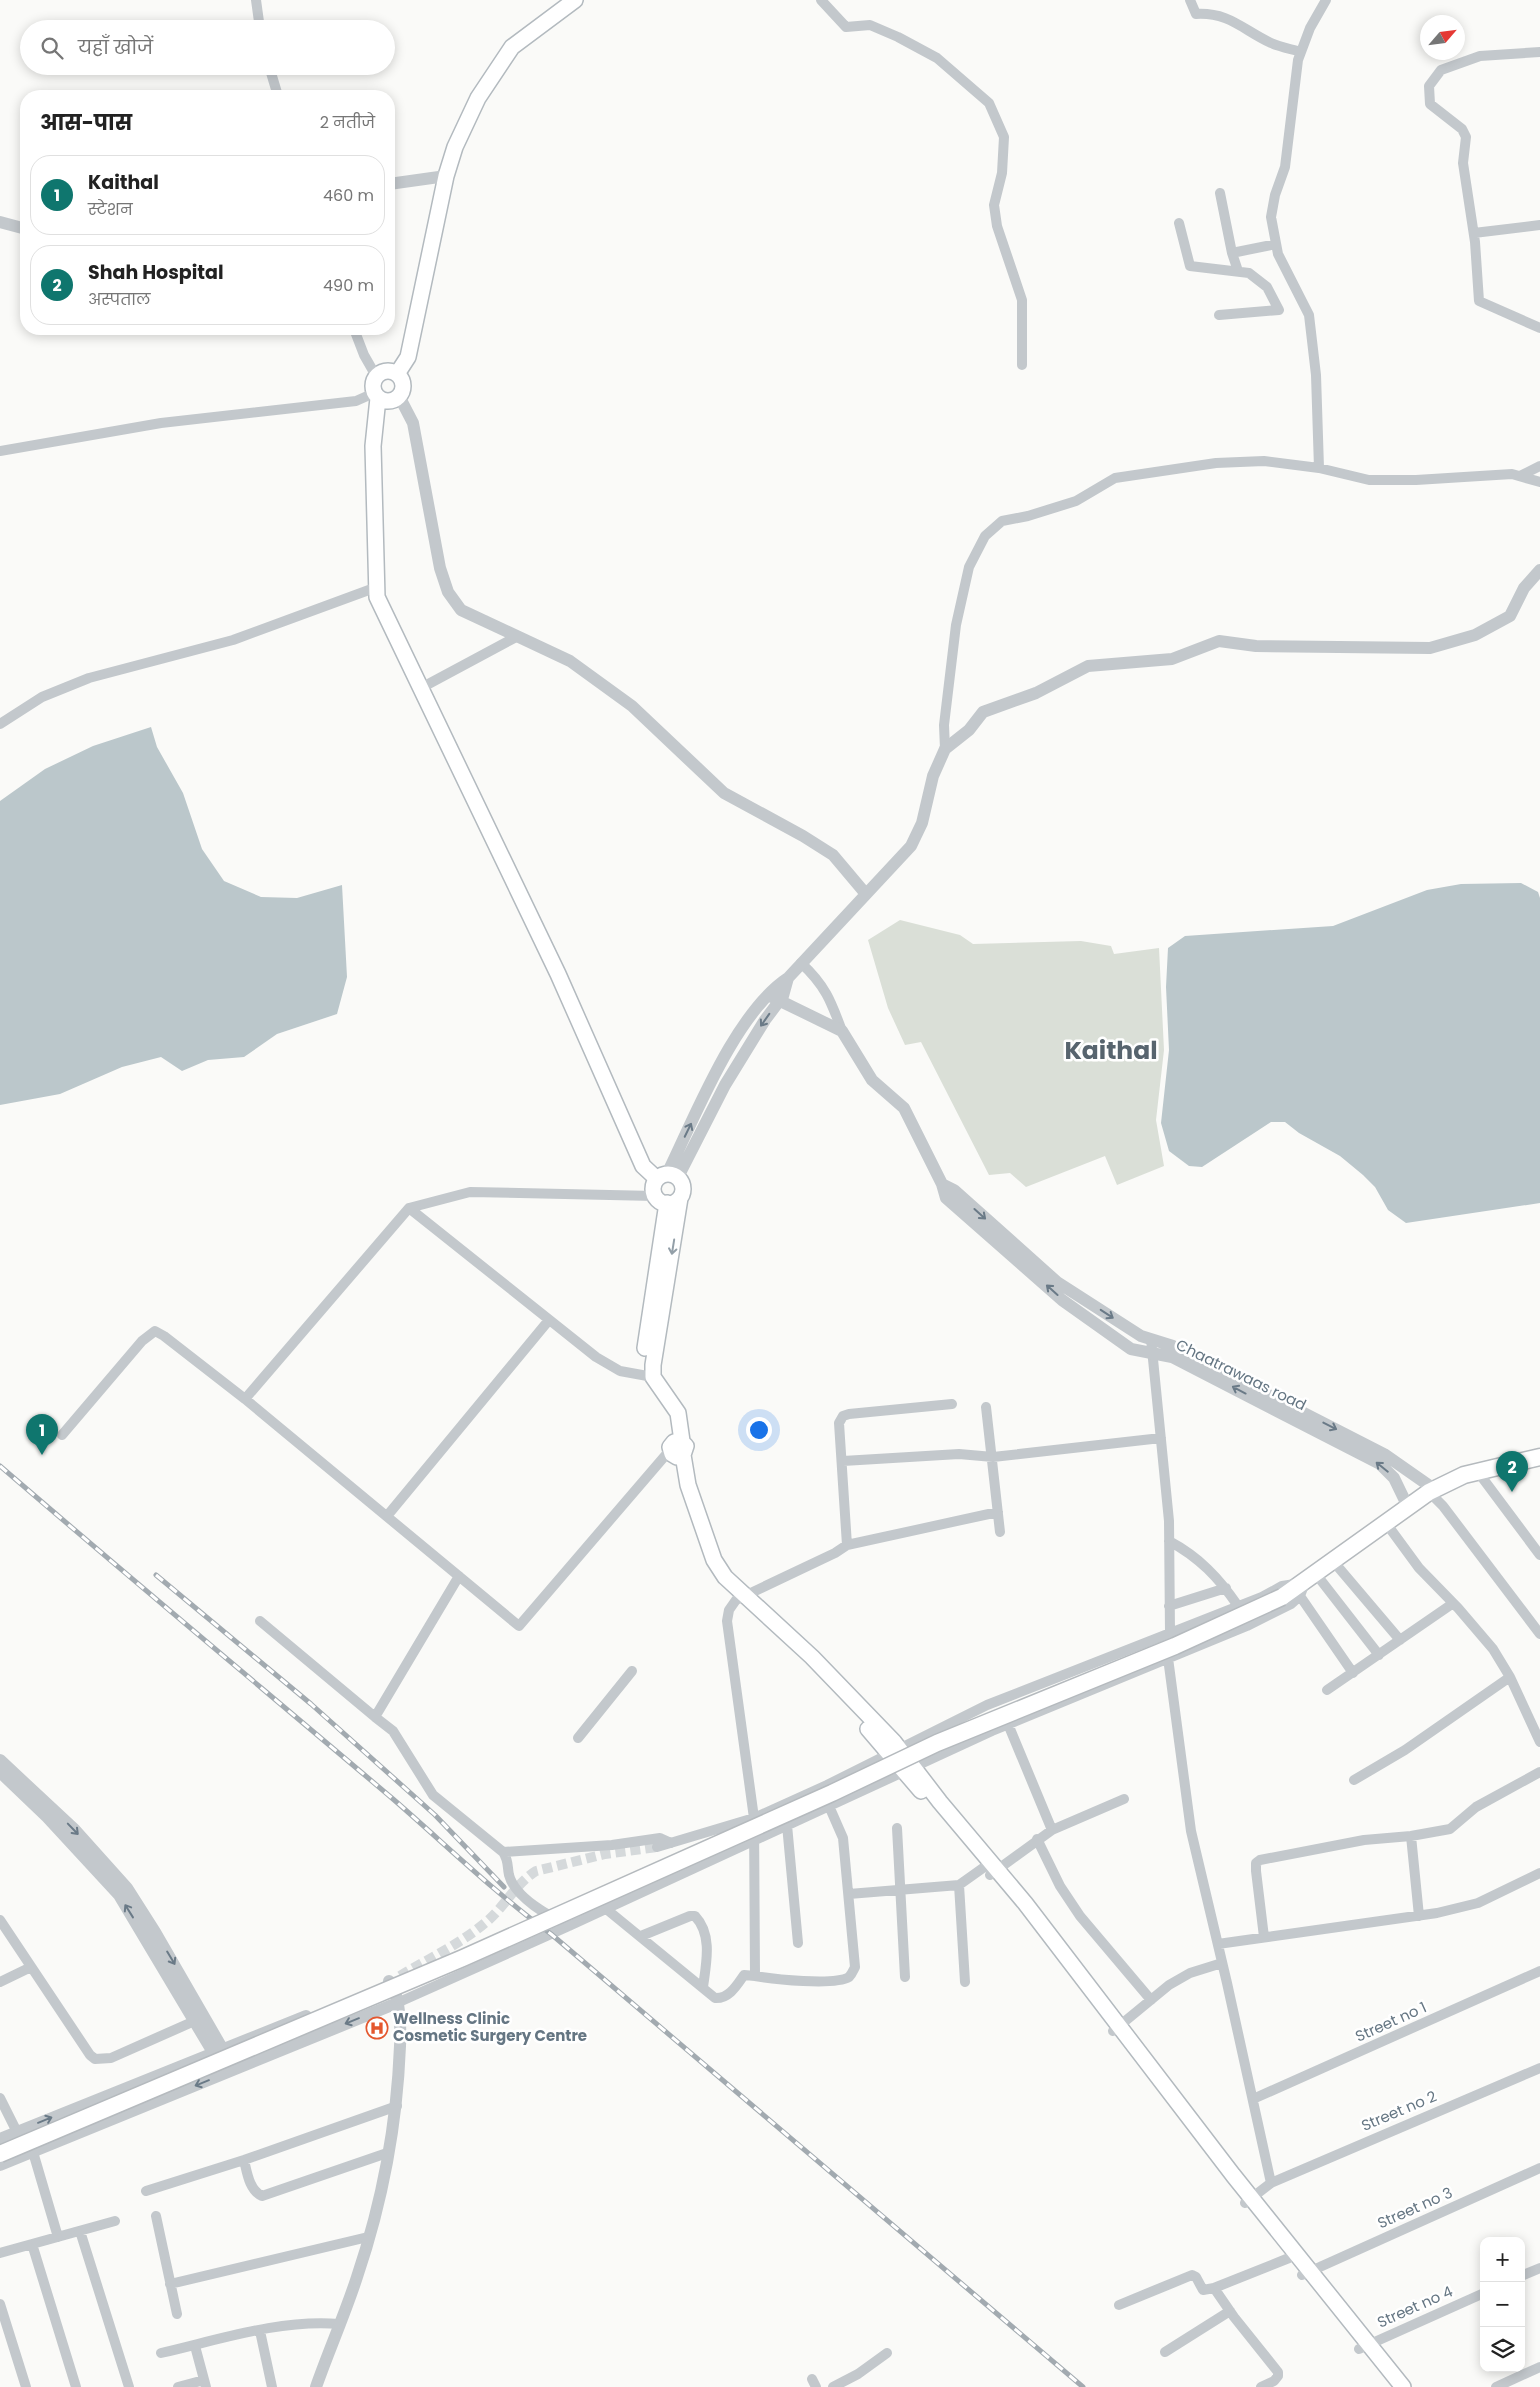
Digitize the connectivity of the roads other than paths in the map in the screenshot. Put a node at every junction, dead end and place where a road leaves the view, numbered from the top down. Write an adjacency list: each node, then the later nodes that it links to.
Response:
1 (256, 0): 6 (street)
2 (575, 0): 11 (main road)
3 (821, 0): 25 (street)
4 (1190, 0): 7 (street)
5 (1326, 0): 7 (street)
6 (259, 20)
7 (1301, 52): 19 (street)
8 (1540, 52): 18 (street)
9 (272, 75): 10 (street)
10 (276, 90)
11 (446, 176): 12 (street); 26 (main road)
12 (395, 183)
13 (1220, 193): 20 (street)
14 (0, 222): 17 (street)
15 (1179, 224): 21 (street)
16 (1540, 225): 18 (street)
17 (20, 227)
18 (1474, 234): 23 (street)
19 (1276, 244): 20 (street); 32 (street)
20 (1232, 253): 21 (street)
21 (1238, 271): 22 (street)
22 (1219, 315)
23 (1540, 328)
24 (356, 335): 27 (street)
25 (1022, 365)
26 (397, 374): 27 (main road); 29 (main road)
27 (376, 376): 28 (main road)
28 (376, 395): 29 (main road); 30 (street); 36 (main road)
29 (399, 396): 37 (street)
30 (0, 451)
31 (1540, 466): 33 (street)
32 (1319, 468): 33 (street); 40 (street)
33 (1520, 476): 34 (street)
34 (1540, 482)
35 (1540, 570): 40 (street)
36 (377, 587): 38 (main road); 39 (street)
37 (518, 636): 38 (street); 41 (street)
38 (421, 688): 45 (main road)
39 (0, 724)
40 (945, 749): 41 (street)
41 (865, 893): 42 (street)
42 (801, 963): 43 (street); 44 (street)
43 (773, 999): 44 (street); 45 (street)
44 (842, 1031): 46 (street, Chaatrawaas road)
45 (667, 1176): 47 (main road); 47 (main road)
46 (942, 1184): 50 (street, one-way to 50); 51 (street, Chaatrawaas road, one-way to 46)
47 (667, 1199): 48 (street); 52 (main road)
48 (409, 1208): 49 (street); 53 (street)
49 (549, 1320): 52 (street); 66 (street)
50 (1151, 1339): 51 (street); 63 (street, one-way to 63)
51 (1152, 1353): 57 (street); 64 (street, Chaatrawaas road, one-way to 51)
52 (649, 1377): 58 (main road)
53 (245, 1399): 56 (street); 66 (street)
54 (952, 1404): 61 (street)
55 (986, 1407): 59 (street)
56 (62, 1435)
57 (1161, 1438): 59 (street); 69 (street)
58 (677, 1449): 73 (street); 76 (main road)
59 (993, 1457): 61 (street); 65 (street)
60 (1540, 1458): 62 (main road)
61 (843, 1461): 70 (street)
62 (1478, 1472): 63 (main road); 71 (street)
63 (1432, 1491): 64 (main road); 82 (street)
64 (1408, 1507): 67 (main road)
65 (998, 1512): 68 (street); 70 (street)
66 (387, 1516): 73 (street)
67 (1386, 1523): 72 (main road); 77 (street)
68 (1000, 1532)
69 (1169, 1542): 75 (street); 78 (street)
70 (847, 1545): 76 (street)
71 (1540, 1555)
72 (1333, 1561): 74 (main road); 83 (street)
73 (458, 1576): 91 (street)
74 (1307, 1584): 79 (street); 84 (street); 85 (street); 87 (street); 149 (main road, bridge)
75 (1226, 1588): 78 (street); 79 (street)
76 (741, 1598): 96 (main road); 104 (street)
77 (1452, 1604): 83 (street); 88 (street)
78 (1169, 1606): 81 (street)
79 (1238, 1606): 81 (street)
80 (260, 1621): 91 (street)
81 (1170, 1632): 96 (street)
82 (1540, 1634)
83 (1400, 1640): 84 (street)
84 (1379, 1654): 87 (street)
85 (1168, 1658): 93 (street); 126 (street)
86 (632, 1670): 94 (street)
87 (1353, 1673): 89 (street)
88 (1510, 1677): 92 (street); 101 (street)
89 (1327, 1690)
90 (1540, 1715): 92 (street)
91 (375, 1717): 113 (street)
92 (1530, 1722): 95 (street)
93 (1008, 1724): 98 (street); 107 (street)
94 (578, 1738)
95 (1540, 1742)
96 (894, 1751): 98 (main road); 104 (street)
97 (0, 1760): 137 (street, one-way to 137)
98 (909, 1768): 103 (street); 114 (main road)
99 (0, 1772): 137 (street, one-way to 99)
100 (1540, 1772): 108 (street)
101 (1354, 1780)
102 (1124, 1799): 107 (street)
103 (829, 1806): 105 (street); 118 (street)
104 (754, 1818): 110 (street); 111 (street)
105 (786, 1825): 110 (street); 125 (street)
106 (897, 1828): 117 (street)
107 (1052, 1830): 109 (street)
108 (1411, 1836): 120 (street); 124 (street)
109 (1037, 1840): 114 (street); 135 (street)
110 (754, 1841): 119 (street); 130 (street)
111 (671, 1843): 112 (street); 113 (street)
112 (657, 1847)
113 (503, 1852): 122 (street)
114 (990, 1869): 116 (street); 138 (main road)
115 (1540, 1873): 120 (street)
116 (959, 1885): 117 (street); 133 (street)
117 (902, 1890): 118 (street); 131 (street)
118 (849, 1894): 130 (street)
119 (605, 1908): 122 (street); 123 (street)
120 (1420, 1916): 124 (street)
121 (0, 1920): 128 (street)
122 (568, 1926): 136 (street)
123 (641, 1936): 134 (street); 134 (street)
124 (1264, 1937): 126 (street)
125 (798, 1943)
126 (1218, 1944): 127 (street)
127 (1222, 1963): 135 (street); 143 (street)
128 (31, 1967): 132 (street); 137 (street)
129 (1540, 1971): 143 (street, Street no 1)
130 (755, 1976): 134 (street)
131 (905, 1977)
132 (0, 1982)
133 (965, 1982)
134 (703, 1987)
135 (1150, 2000): 138 (street)
136 (397, 2003): 139 (street); 141 (street, one-way to 141); 144 (street)
137 (200, 2018): 139 (street)
138 (1116, 2028): 155 (main road)
139 (218, 2051): 141 (street); 145 (street, one-way to 139)
140 (1540, 2068): 153 (street, Street no 2)
141 (230, 2072): 147 (street, one-way to 147)
142 (0, 2098): 145 (street)
143 (1253, 2099): 153 (street)
144 (396, 2106): 148 (street); 150 (street)
145 (17, 2132): 146 (street)
146 (0, 2139)
147 (33, 2152): 151 (street); 159 (street)
148 (388, 2153): 150 (street); 160 (street)
149 (0, 2154)
150 (244, 2160): 154 (street)
151 (0, 2165)
152 (1540, 2168): 165 (street, Street no 3)
153 (1271, 2183): 155 (street, Street no 2)
154 (146, 2191)
155 (1248, 2201): 163 (main road); 165 (main road)
156 (156, 2216): 167 (street)
157 (115, 2221): 158 (street)
158 (80, 2231): 159 (street); 185 (street)
159 (58, 2237): 161 (street)
160 (368, 2237): 167 (street); 174 (street)
161 (32, 2244): 162 (street); 184 (street)
162 (0, 2253)
163 (1289, 2258): 165 (main road); 168 (street)
164 (1540, 2268): 166 (street)
165 (1306, 2273): 177 (main road)
166 (1525, 2274)
167 (170, 2284): 173 (street)
168 (1214, 2288): 171 (street); 172 (street)
169 (1480, 2295): 177 (street, Street no 4)
170 (0, 2304): 183 (street)
171 (1119, 2305)
172 (1230, 2311): 178 (street); 190 (street)
173 (177, 2314)
174 (339, 2324): 175 (street); 188 (street)
175 (260, 2331): 176 (street); 187 (street)
176 (195, 2346): 179 (street); 182 (street)
177 (1363, 2347): 191 (main road); 192 (main road)
178 (1165, 2352)
179 (161, 2353)
180 (887, 2353): 189 (street)
181 (1540, 2367): 193 (street)
182 (205, 2384): 186 (street)
183 (26, 2387)
184 (76, 2387)
185 (129, 2387)
186 (178, 2387)
187 (272, 2387)
188 (316, 2387)
189 (833, 2387)
190 (1261, 2387)
191 (1391, 2387)
192 (1403, 2387)
193 (1496, 2387)

